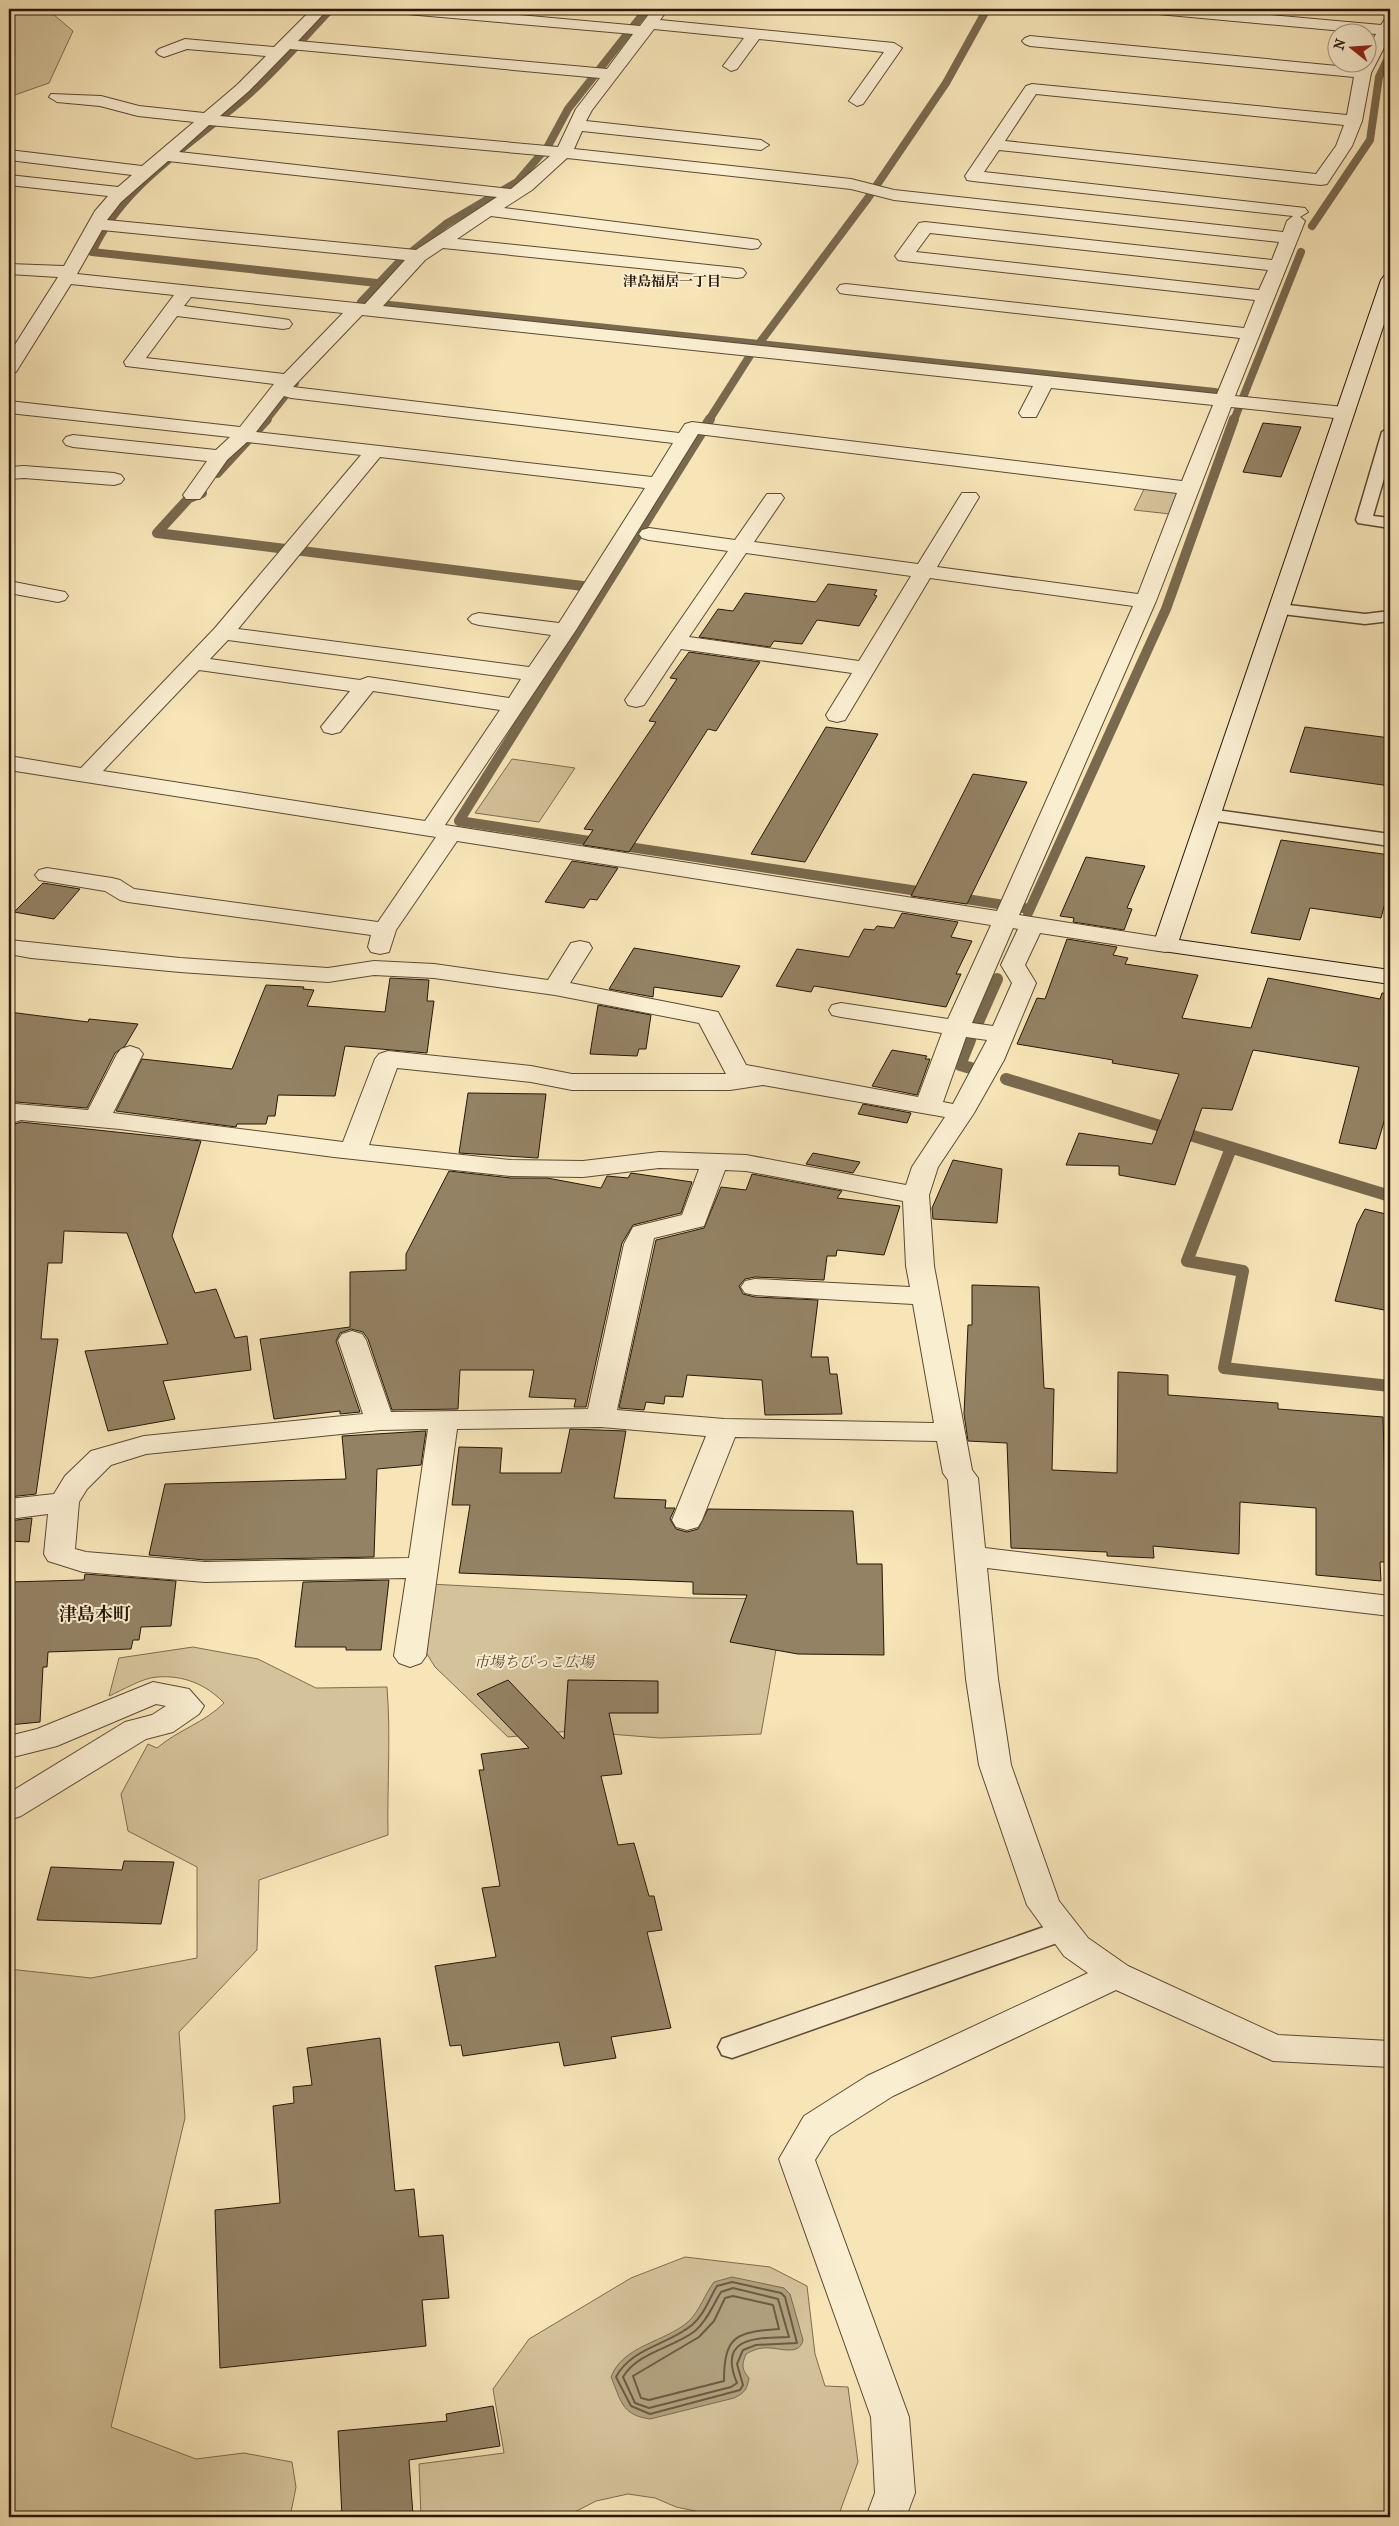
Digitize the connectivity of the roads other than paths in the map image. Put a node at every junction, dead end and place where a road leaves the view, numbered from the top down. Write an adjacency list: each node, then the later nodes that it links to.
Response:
1 (320, 9): 12 (street)
2 (407, 9): 6 (street)
3 (661, 9): 6 (street)
4 (1158, 9): 5 (street)
5 (1389, 26): 17 (street)
6 (639, 28): 7 (street); 18 (street)
7 (755, 34): 13 (street); 16 (street)
8 (905, 35): 13 (street)
9 (1030, 41): 17 (street)
10 (435, 43): 15 (street)
11 (228, 44): 12 (street)
12 (287, 47): 14 (street); 15 (street); 23 (street)
13 (894, 48): 20 (street)
14 (164, 52)
15 (421, 56): 18 (street)
16 (731, 66)
17 (1363, 73): 24 (street)
18 (601, 74): 25 (street)
19 (57, 97): 21 (street)
20 (857, 100)
21 (116, 105): 22 (street); 23 (street)
22 (96, 112)
23 (212, 120): 28 (street); 30 (street)
24 (1354, 121): 27 (street); 33 (street)
25 (576, 125): 26 (street); 28 (street)
26 (761, 145)
27 (994, 145): 33 (street); 37 (street)
28 (550, 151): 35 (street); 39 (street)
29 (9, 155): 31 (street)
30 (170, 156): 31 (street); 35 (street)
31 (144, 171): 34 (street)
32 (9, 180): 34 (street)
33 (1321, 180): 37 (street)
34 (121, 192): 38 (street)
35 (505, 193): 36 (street)
36 (489, 211): 40 (street); 41 (street)
37 (1299, 212): 39 (street)
38 (102, 225): 42 (street); 46 (street)
39 (1289, 238): 43 (street)
40 (439, 242): 42 (street); 45 (street)
41 (752, 244)
42 (411, 255): 52 (street)
43 (1278, 266): 50 (street); 50 (street)
44 (9, 269): 46 (street)
45 (737, 274)
46 (68, 275): 49 (street); 56 (street)
47 (1390, 280): 51 (street)
48 (846, 290): 55 (street)
49 (186, 291): 52 (street); 53 (street)
50 (1266, 296): 55 (street)
51 (1386, 305): 62 (street)
52 (370, 306): 57 (street); 58 (street)
53 (172, 310): 54 (street); 58 (street)
54 (283, 324)
55 (1252, 334): 59 (street)
56 (9, 368)
57 (1045, 381): 59 (street); 61 (street)
58 (290, 386): 64 (street); 65 (street)
59 (1228, 401): 62 (street); 72 (street)
60 (9, 407): 65 (street)
61 (1029, 413)
62 (1344, 413): 83 (street)
63 (1390, 432): 76 (lane)
64 (698, 433): 71 (street); 72 (street)
65 (248, 436): 67 (street); 68 (street)
66 (73, 441): 68 (street)
67 (374, 452): 71 (street); 87 (street)
68 (220, 456): 73 (street)
69 (9, 474): 70 (street)
70 (114, 479)
71 (655, 483): 86 (street)
72 (1189, 488): 82 (street)
73 (193, 495)
74 (969, 497): 79 (street)
75 (774, 498): 78 (street)
76 (1390, 524)
77 (649, 534): 78 (street)
78 (741, 546): 79 (street); 88 (street)
79 (926, 571): 82 (street); 90 (street)
80 (9, 587): 81 (street)
81 (58, 596)
82 (1146, 601): 103 (street)
83 (1280, 609): 84 (lane); 99 (street)
84 (1390, 616)
85 (479, 619): 86 (street)
86 (565, 630): 91 (street)
87 (223, 633): 89 (street); 91 (street)
88 (676, 642): 90 (street); 93 (street)
89 (194, 663): 92 (street); 98 (street)
90 (865, 668): 95 (street)
91 (535, 674): 94 (street)
92 (365, 687): 94 (street); 96 (street)
93 (636, 700)
94 (515, 705): 100 (street)
95 (837, 715)
96 (332, 727)
97 (9, 763): 98 (street)
98 (87, 775): 100 (street)
99 (1210, 815): 101 (lane); 105 (street)
100 (441, 831): 103 (street); 104 (street)
101 (1390, 840)
102 (47, 875): 104 (street)
103 (1015, 914): 105 (street); 112 (street); 113 (street)
104 (384, 930): 108 (street)
105 (1165, 944): 109 (street)
106 (9, 947): 108 (street)
107 (580, 948): 110 (street)
108 (374, 968): 110 (street)
109 (1390, 977)
110 (556, 988): 115 (street)
111 (842, 1010): 112 (street)
112 (957, 1028): 113 (street); 116 (street)
113 (1003, 1036): 118 (street)
114 (130, 1054): 119 (street)
115 (763, 1077): 116 (street); 120 (street)
116 (930, 1106): 118 (street)
117 (11, 1113): 119 (street)
118 (961, 1113): 122 (street)
119 (96, 1120): 120 (street)
120 (353, 1151): 121 (street)
121 (715, 1162): 122 (street); 126 (street)
122 (916, 1194): 124 (street)
123 (755, 1287): 124 (street)
124 (926, 1296): 130 (street)
125 (352, 1340): 127 (street)
126 (601, 1418): 128 (street); 129 (street)
127 (380, 1421): 128 (street); 131 (street)
128 (444, 1421): 135 (street)
129 (724, 1428): 130 (street); 133 (street)
130 (950, 1432): 134 (street)
131 (64, 1502): 132 (street); 135 (street)
132 (9, 1509)
133 (687, 1520)
134 (970, 1556): 136 (street); 140 (street)
135 (424, 1568): 137 (street)
136 (1390, 1606)
137 (410, 1656)
138 (9, 1747): 139 (street)
139 (9, 1808)
140 (1064, 1930): 141 (street); 142 (lane)
141 (1116, 1975): 143 (street); 144 (street)
142 (732, 2047)
143 (1390, 2054)
144 (886, 2517)

